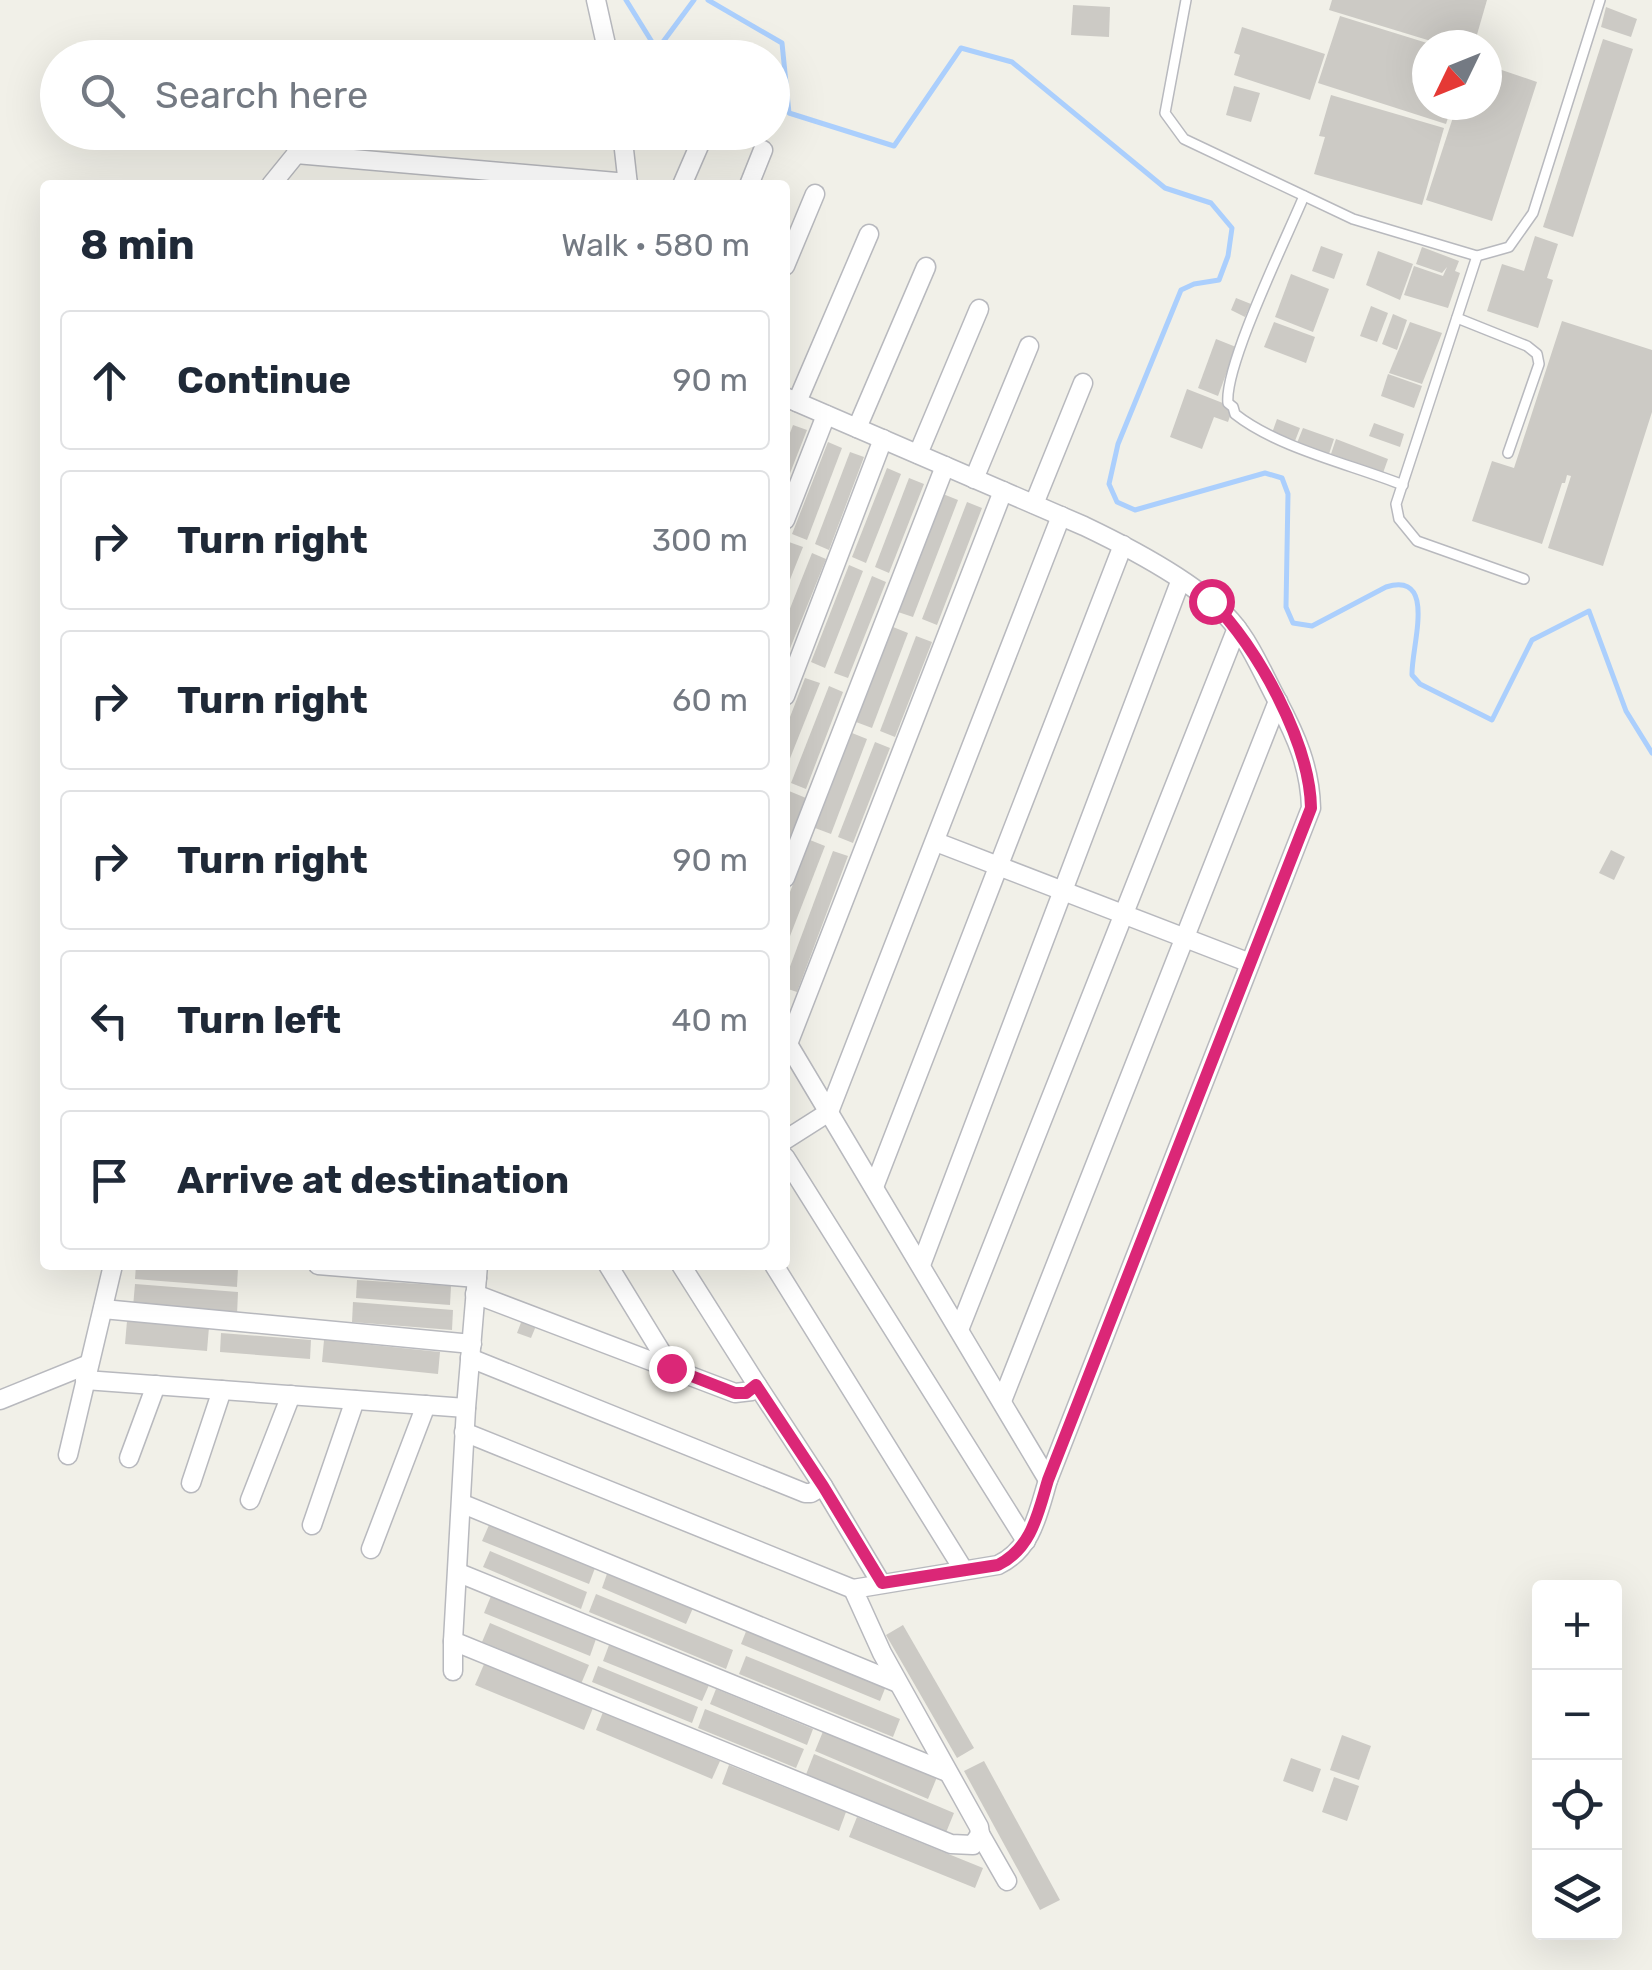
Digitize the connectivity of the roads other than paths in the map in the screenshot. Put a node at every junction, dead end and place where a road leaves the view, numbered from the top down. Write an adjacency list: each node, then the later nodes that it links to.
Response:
1 (596, 0): 4 (street)
2 (1186, 0): 16 (lane)
3 (1600, 0): 19 (lane)
4 (605, 40)
5 (299, 150): 9 (street)
6 (624, 150): 12 (street)
7 (697, 150): 13 (street)
8 (764, 150): 14 (street)
9 (296, 154): 10 (street); 11 (street)
10 (276, 180)
11 (584, 180)
12 (628, 180)
13 (684, 180)
14 (751, 180)
15 (815, 194): 18 (street)
16 (1304, 196): 19 (lane); 33 (lane)
17 (868, 234): 25 (street)
18 (790, 254)
19 (1477, 256): 22 (lane)
20 (926, 267): 27 (street)
21 (978, 308): 30 (street)
22 (1456, 318): 29 (lane); 33 (lane)
23 (1030, 346): 32 (street)
24 (1083, 384): 35 (street)
25 (791, 400): 26 (street)
26 (826, 415): 27 (street); 36 (street)
27 (857, 428): 28 (street)
28 (883, 439): 30 (street); 42 (street)
29 (1508, 453)
30 (918, 454): 31 (street)
31 (946, 466): 32 (street); 45 (street)
32 (974, 479): 34 (street)
33 (1403, 484): 39 (lane)
34 (1004, 491): 35 (street); 51 (street)
35 (1034, 504): 37 (street)
36 (790, 507)
37 (1062, 516): 38 (street); 44 (street)
38 (1123, 545): 40 (street); 46 (street)
39 (1524, 579)
40 (1180, 582): 41 (street); 47 (street)
41 (1237, 628): 43 (street); 48 (street)
42 (790, 683)
43 (1278, 702): 49 (street); 50 (street)
44 (936, 842): 46 (street); 53 (street)
45 (790, 865)
46 (998, 866): 47 (street); 56 (street)
47 (1063, 891): 48 (street); 57 (street)
48 (1124, 914): 49 (street); 65 (street)
49 (1185, 938): 50 (street); 75 (street)
50 (1250, 963): 81 (street)
51 (790, 1033)
52 (790, 1046): 53 (street)
53 (830, 1112): 54 (street); 56 (street)
54 (790, 1137)
55 (790, 1165): 87 (street)
56 (874, 1187): 57 (street)
57 (920, 1265): 65 (street)
58 (112, 1270): 64 (street)
59 (375, 1270): 63 (street)
60 (611, 1270): 67 (street)
61 (684, 1270): 70 (street)
62 (777, 1270): 89 (street)
63 (477, 1279): 66 (street); 67 (street)
64 (103, 1308): 66 (street); 68 (street)
65 (960, 1330): 75 (street)
66 (471, 1351): 77 (street); 83 (street)
67 (671, 1368): 70 (street)
68 (87, 1372): 69 (street); 73 (street); 79 (street)
69 (156, 1385): 71 (street); 80 (street)
70 (756, 1385): 83 (street)
71 (222, 1390): 72 (street); 82 (street)
72 (291, 1395): 74 (street); 84 (street)
73 (0, 1400)
74 (355, 1400): 76 (street); 86 (street)
75 (1002, 1401): 81 (street)
76 (426, 1405): 77 (street); 88 (street)
77 (466, 1408): 78 (street)
78 (464, 1432): 85 (street); 92 (street)
79 (68, 1454)
80 (128, 1458)
81 (1048, 1480): 87 (street)
82 (190, 1484)
83 (823, 1486): 91 (street)
84 (250, 1500)
85 (462, 1504): 90 (street); 95 (street)
86 (312, 1525)
87 (1026, 1541): 89 (street)
88 (371, 1549)
89 (962, 1569): 91 (street)
90 (458, 1572): 93 (street); 96 (street)
91 (882, 1583): 92 (street)
92 (853, 1589): 95 (street)
93 (453, 1641): 94 (street); 97 (street)
94 (454, 1671)
95 (898, 1683): 96 (street)
96 (947, 1772): 97 (street)
97 (980, 1834): 98 (street)
98 (1007, 1881)

